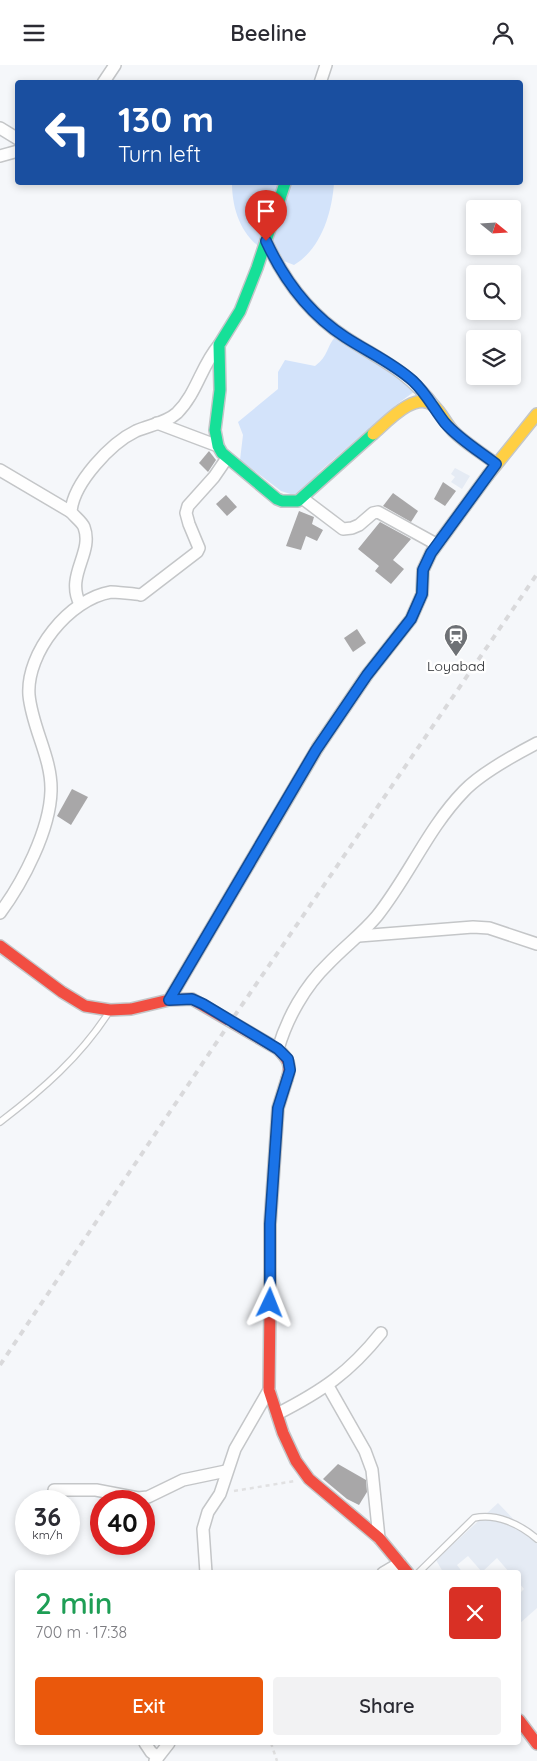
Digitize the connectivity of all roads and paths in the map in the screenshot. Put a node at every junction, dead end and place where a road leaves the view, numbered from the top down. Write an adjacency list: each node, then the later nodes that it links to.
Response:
1 (116, 65): 3 (street)
2 (326, 65): 4 (street)
3 (105, 80)
4 (321, 80)
5 (0, 128): 6 (street)
6 (15, 137)
7 (15, 152): 8 (street)
8 (0, 156)
9 (284, 185): 10 (street)
10 (266, 241): 11 (street); 12 (street)
11 (219, 345): 14 (street); 15 (street)
12 (434, 406): 17 (street); 19 (street)
13 (537, 413): 17 (street)
14 (157, 423): 15 (street); 20 (street)
15 (218, 445): 16 (street)
16 (227, 458): 19 (street); 22 (street)
17 (496, 464): 21 (street)
18 (0, 469): 20 (street)
19 (302, 498): 21 (street)
20 (71, 512): 22 (street)
21 (436, 545): 28 (street)
22 (80, 604): 24 (street)
23 (537, 743): 25 (street)
24 (0, 913)
25 (359, 936): 26 (street); 30 (street)
26 (537, 944)
27 (0, 946): 29 (street)
28 (169, 1000): 29 (street); 30 (street)
29 (110, 1010): 31 (lane)
30 (278, 1049): 34 (street)
31 (0, 1122)
32 (381, 1333): 33 (street)
33 (328, 1386): 35 (street); 40 (street)
34 (269, 1390): 35 (street); 36 (street)
35 (277, 1414): 37 (street)
36 (226, 1471): 38 (street); 39 (street)
37 (309, 1479): 39 (path); 40 (street)
38 (80, 1490)
39 (220, 1494): 43 (street)
40 (379, 1538): 42 (street)
41 (537, 1539): 46 (lane)
42 (400, 1563): 44 (street); 45 (street)
43 (206, 1570)
44 (387, 1570)
45 (406, 1570)
46 (421, 1570)
47 (521, 1723): 48 (street)
48 (537, 1744)
49 (146, 1745): 52 (street)
50 (167, 1745): 52 (street)
51 (272, 1745): 53 (path)
52 (156, 1759)
53 (277, 1761)

